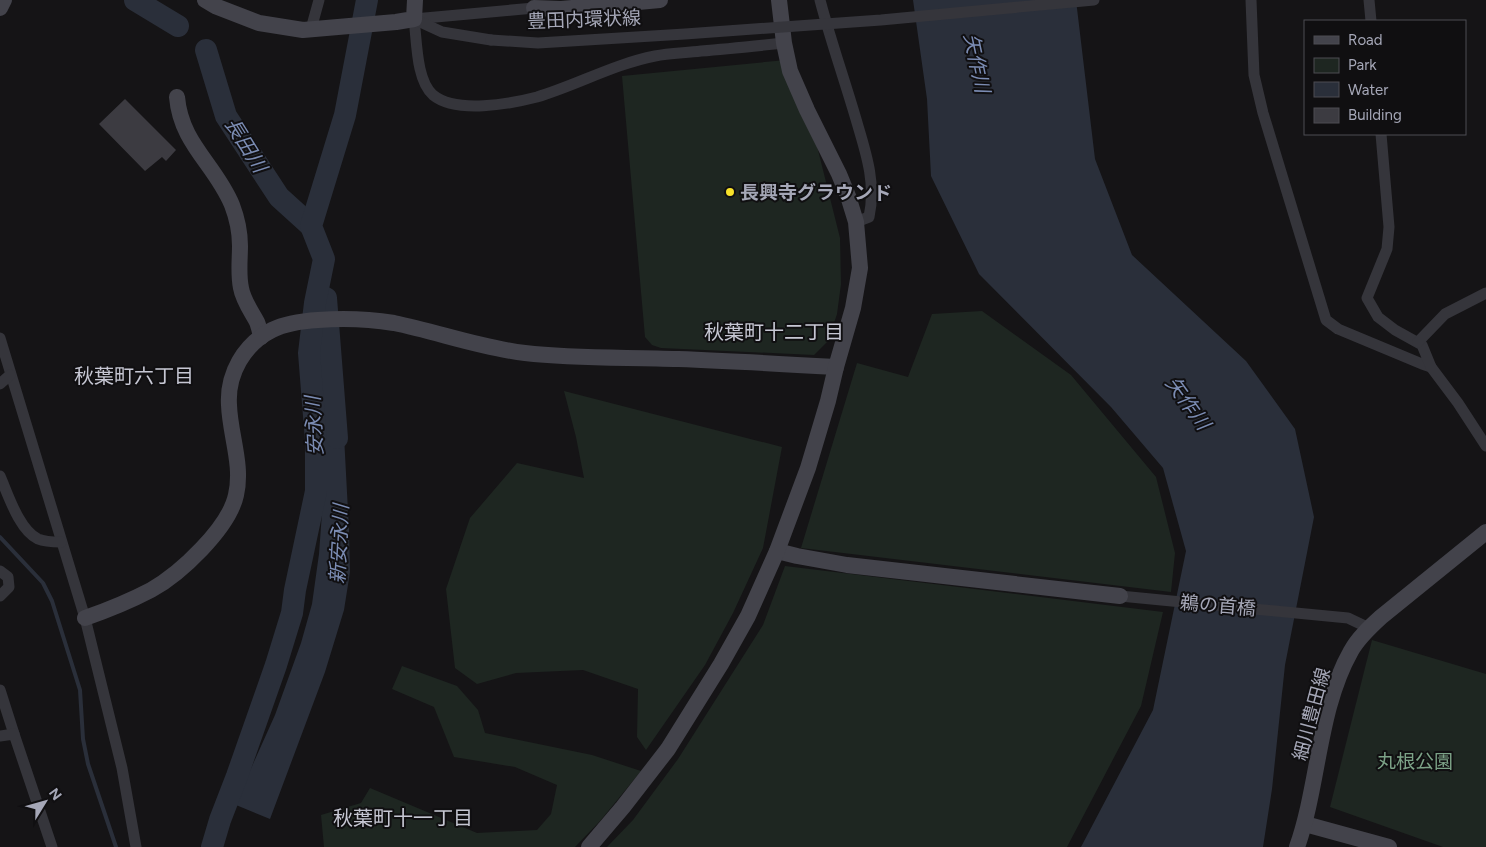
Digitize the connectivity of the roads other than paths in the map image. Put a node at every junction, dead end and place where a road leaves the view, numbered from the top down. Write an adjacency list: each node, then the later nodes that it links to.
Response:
1 (4, 0): 11 (street)
2 (204, 0): 15 (street)
3 (320, 0): 15 (street)
4 (415, 0): 13 (street)
5 (660, 0): 12 (street, 豊田内環状線)
6 (779, 0): 16 (street)
7 (820, 0): 19 (street)
8 (1094, 0): 13 (street, 豊田内環状線, bridge)
9 (1251, 0): 25 (street)
10 (1369, 0): 14 (street)
11 (0, 8)
12 (534, 8): 13 (street)
13 (414, 19): 15 (street); 16 (street)
14 (1371, 20)
15 (311, 29)
16 (784, 43): 19 (street)
17 (177, 97): 21 (street)
18 (1381, 135): 23 (street)
19 (856, 222): 24 (street)
20 (1486, 293): 23 (street)
21 (261, 337): 24 (street); 36 (street)
22 (0, 338): 26 (street)
23 (1418, 342): 25 (street)
24 (836, 367): 32 (street)
25 (1431, 367): 28 (street)
26 (10, 375): 27 (street); 31 (street)
27 (0, 384)
28 (1486, 446)
29 (0, 476): 31 (street)
30 (1486, 532): 37 (street, 細川豊田線)
31 (61, 542): 36 (street)
32 (777, 551): 35 (street); 44 (street)
33 (0, 571): 34 (street)
34 (0, 596)
35 (1120, 596): 37 (street, 鵜の首橋)
36 (85, 618): 43 (street)
37 (1369, 628): 41 (street, 細川豊田線)
38 (0, 690): 39 (street)
39 (14, 734): 40 (street); 42 (street)
40 (0, 736)
41 (1305, 824): 45 (street, 細川豊田線); 46 (street)
42 (52, 847)
43 (136, 847)
44 (589, 847)
45 (1297, 847)
46 (1390, 847)

